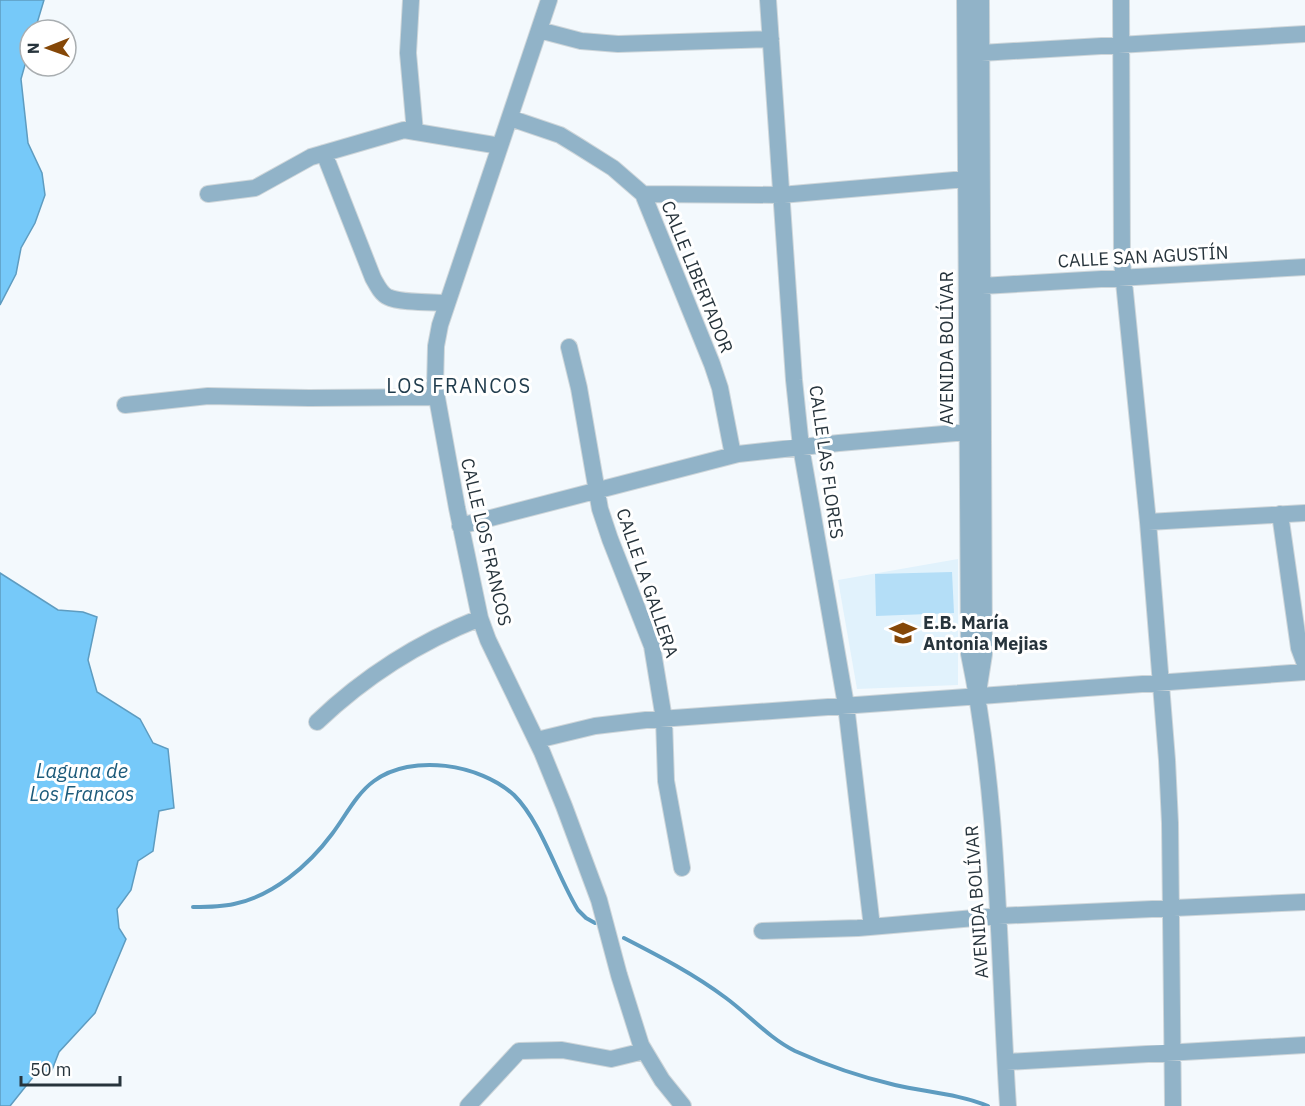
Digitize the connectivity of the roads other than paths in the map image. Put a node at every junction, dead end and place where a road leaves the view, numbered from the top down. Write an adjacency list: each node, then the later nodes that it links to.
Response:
1 (411, 0): 13 (street)
2 (549, 0): 7 (street, CALLE LOS FRANCOS)
3 (768, 0): 9 (street, CALLE LAS FLORES)
4 (965, 0): 16 (street, AVENIDA BOLÍVAR)
5 (981, 0): 11 (street, AVENIDA BOLÍVAR)
6 (1121, 0): 10 (street)
7 (539, 30): 9 (street); 12 (street, CALLE LOS FRANCOS)
8 (1305, 34): 10 (street)
9 (771, 39): 19 (street, CALLE LAS FLORES)
10 (1121, 45): 11 (street); 21 (street)
11 (981, 53): 22 (street, AVENIDA BOLÍVAR)
12 (510, 118): 14 (street, CALLE LOS FRANCOS); 18 (street, CALLE LIBERTADOR)
13 (415, 132): 14 (street); 15 (street)
14 (500, 146): 23 (street, CALLE LOS FRANCOS)
15 (324, 153): 17 (street); 23 (street)
16 (966, 179): 19 (street); 27 (street, AVENIDA BOLÍVAR)
17 (208, 194)
18 (643, 194): 19 (street); 29 (street, CALLE LIBERTADOR)
19 (781, 195): 28 (street, CALLE LAS FLORES)
20 (1305, 267): 21 (street, CALLE SAN AGUSTÍN)
21 (1123, 278): 22 (street, CALLE SAN AGUSTÍN); 33 (street)
22 (982, 286): 39 (street, AVENIDA BOLÍVAR)
23 (447, 303): 25 (street, CALLE LOS FRANCOS)
24 (569, 347): 30 (street, CALLE LA GALLERA)
25 (436, 397): 26 (street); 34 (street, CALLE LOS FRANCOS)
26 (125, 405)
27 (967, 432): 28 (street); 39 (street, AVENIDA BOLÍVAR)
28 (801, 447): 29 (street); 40 (street, CALLE LAS FLORES)
29 (733, 455): 30 (street)
30 (596, 491): 34 (street); 41 (street, CALLE LA GALLERA)
31 (1305, 513): 32 (street)
32 (1280, 514): 33 (street); 36 (street)
33 (1148, 522): 38 (street)
34 (460, 526): 35 (street, CALLE LOS FRANCOS)
35 (480, 618): 42 (street); 43 (street, CALLE LOS FRANCOS)
36 (1305, 664)
37 (1305, 672): 38 (street)
38 (1161, 684): 39 (street); 46 (street)
39 (977, 696): 40 (street); 47 (street, AVENIDA BOLÍVAR)
40 (846, 705): 41 (street); 48 (street, CALLE LAS FLORES)
41 (664, 719): 43 (street); 44 (street, CALLE LA GALLERA)
42 (317, 722)
43 (537, 740): 51 (street, CALLE LOS FRANCOS)
44 (682, 868)
45 (1305, 902): 46 (street)
46 (1171, 908): 47 (street); 52 (street)
47 (998, 916): 48 (street); 53 (street, AVENIDA BOLÍVAR)
48 (872, 927): 49 (street)
49 (762, 931)
50 (1305, 1045): 52 (street)
51 (644, 1051): 54 (street); 55 (street, CALLE LOS FRANCOS)
52 (1172, 1053): 53 (street); 57 (street)
53 (1006, 1062): 56 (street, AVENIDA BOLÍVAR)
54 (468, 1106)
55 (683, 1106)
56 (1008, 1106)
57 (1173, 1106)

